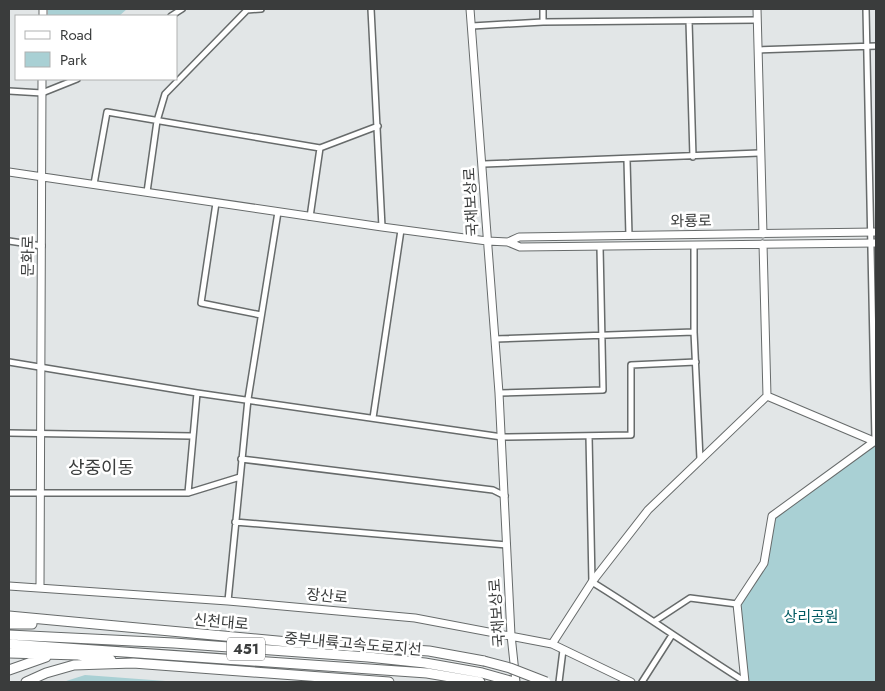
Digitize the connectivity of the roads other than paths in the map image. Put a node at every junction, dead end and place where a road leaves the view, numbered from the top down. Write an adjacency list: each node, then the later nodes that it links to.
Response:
1 (247, 9): 2 (street); 19 (street)
2 (260, 9)
3 (371, 9): 20 (street)
4 (470, 9): 11 (main road, 국채보상로)
5 (543, 9): 10 (street)
6 (757, 9): 8 (main road)
7 (866, 9): 13 (street)
8 (757, 20): 9 (street); 14 (main road)
9 (690, 21): 10 (street); 23 (street)
10 (543, 22): 11 (street)
11 (472, 26): 25 (main road, 국채보상로)
12 (876, 46): 13 (street)
13 (866, 47): 14 (street); 35 (street)
14 (758, 50): 22 (main road)
15 (42, 80): 18 (main road, 문화로)
16 (74, 80): 18 (street)
17 (9, 91): 18 (street)
18 (42, 93): 27 (main road, 문화로)
19 (157, 121): 21 (street); 28 (street); 29 (street)
20 (378, 126): 21 (street); 33 (street)
21 (320, 148): 32 (street)
22 (760, 153): 23 (street); 36 (main road)
23 (693, 156): 24 (street)
24 (627, 160): 25 (street); 37 (street)
25 (484, 164): 39 (main road, 국채보상로)
26 (9, 172): 27 (main road, 와룡로)
27 (42, 177): 28 (main road, 와룡로); 44 (main road, 문화로)
28 (94, 184): 29 (main road, 와룡로)
29 (147, 192): 30 (main road, 와룡로)
30 (216, 203): 31 (main road, 와룡로); 46 (street)
31 (278, 212): 32 (main road, 와룡로); 46 (street)
32 (310, 217): 33 (main road, 와룡로)
33 (382, 227): 34 (main road, 와룡로)
34 (401, 230): 39 (main road, 와룡로); 58 (street)
35 (874, 232): 36 (main road, 와룡로); 41 (street)
36 (763, 234): 37 (main road, 와룡로)
37 (629, 236): 40 (main road, 와룡로)
38 (9, 241): 44 (street)
39 (487, 241): 40 (main road, 와룡로); 49 (main road, 국채보상로)
40 (508, 242): 45 (main road, 와룡로)
41 (874, 243): 42 (main road, 와룡로); 53 (street)
42 (763, 244): 43 (main road, 와룡로); 56 (main road)
43 (694, 245): 45 (main road, 와룡로); 47 (street)
44 (42, 246): 52 (main road, 문화로)
45 (600, 247): 48 (street)
46 (261, 315): 57 (street)
47 (694, 332): 48 (street); 51 (street)
48 (602, 336): 49 (street); 55 (street)
49 (495, 339): 55 (main road, 국채보상로)
50 (9, 362): 52 (street)
51 (696, 362): 62 (street); 66 (street)
52 (40, 367): 54 (street); 60 (main road, 문화로)
53 (875, 367): 64 (street)
54 (197, 393): 57 (street); 61 (street)
55 (500, 393): 63 (main road, 국채보상로)
56 (767, 396): 64 (main road); 66 (main road)
57 (248, 399): 58 (street); 65 (street)
58 (373, 418): 63 (street)
59 (9, 434): 60 (street)
60 (39, 434): 61 (street); 70 (main road, 문화로)
61 (192, 436): 69 (street)
62 (589, 436): 63 (street); 74 (street)
63 (502, 437): 71 (main road, 국채보상로)
64 (876, 442): 78 (main road)
65 (241, 459): 67 (street); 71 (street)
66 (700, 459): 74 (main road)
67 (240, 476): 69 (street); 72 (street)
68 (9, 493): 70 (street)
69 (188, 493): 70 (street)
70 (39, 494): 76 (main road, 문화로)
71 (506, 497): 73 (main road, 국채보상로)
72 (235, 522): 73 (street); 77 (street)
73 (506, 545): 83 (main road, 국채보상로)
74 (592, 582): 80 (street); 87 (main road)
75 (9, 586): 76 (main road, 장산로)
76 (40, 588): 77 (main road, 장산로)
77 (228, 601): 83 (main road, 장산로)
78 (737, 604): 80 (street); 101 (main road)
79 (9, 616): 81 (highway, 신천대로)
80 (655, 621): 84 (street)
81 (70, 623): 82 (highway); 97 (highway, 신천대로, bridge)
82 (9, 624)
83 (511, 635): 87 (main road, 장산로); 96 (main road, 국채보상로)
84 (672, 635): 100 (street); 101 (street)
85 (9, 636): 93 (highway, 중부내륙고속도로지선 / 451)
86 (9, 644): 93 (highway, 중부내륙고속도로지선 / 451)
87 (552, 644): 88 (main road, 장산로)
88 (563, 650): 98 (street); 99 (main road, 장산로)
89 (9, 654): 90 (highway)
90 (52, 656): 91 (highway); 92 (highway)
91 (133, 663): 94 (highway); 95 (highway)
92 (9, 670)
93 (480, 679): 96 (highway, 중부내륙고속도로지선 / 451)
94 (26, 682)
95 (390, 682)
96 (515, 682)
97 (546, 682)
98 (559, 682)
99 (632, 682)
100 (642, 682)
101 (745, 682)

